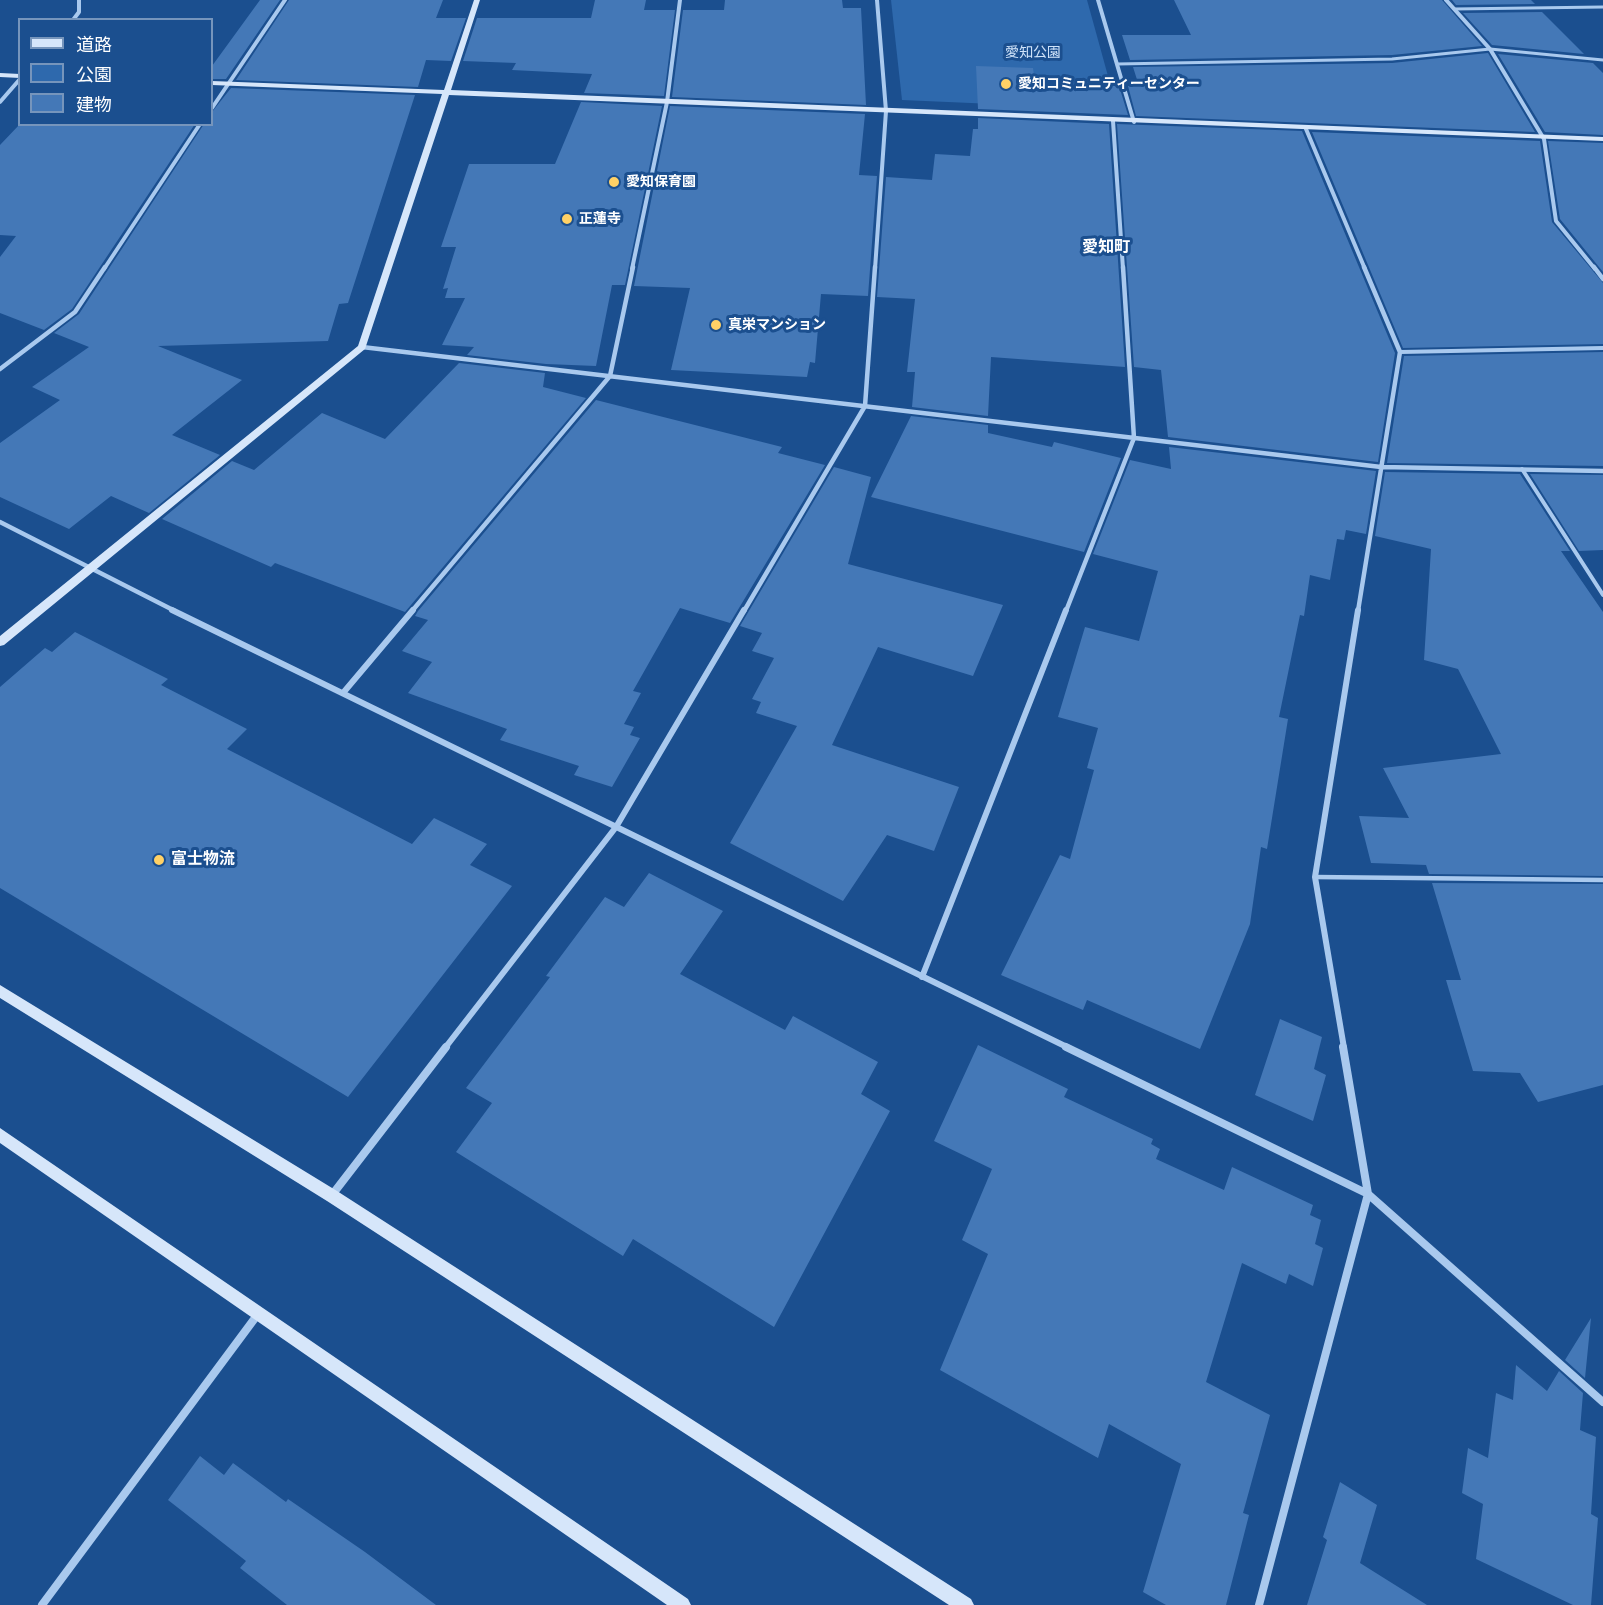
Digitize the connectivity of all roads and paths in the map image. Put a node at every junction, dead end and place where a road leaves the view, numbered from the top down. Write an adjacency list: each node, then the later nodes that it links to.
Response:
1 (79, 0): 10 (street)
2 (285, 0): 18 (street)
3 (477, 0): 19 (street)
4 (680, 0): 21 (street)
5 (877, 0): 23 (street)
6 (1098, 0): 13 (street)
7 (1446, 0): 9 (street)
8 (1603, 7): 9 (lane)
9 (1454, 9): 11 (street)
10 (74, 18)
11 (1490, 49): 12 (lane); 13 (lane); 28 (street)
12 (1603, 60)
13 (1117, 64): 25 (street)
14 (0, 75): 15 (street)
15 (18, 78)
16 (18, 80): 20 (street)
17 (213, 83): 18 (street)
18 (228, 83): 19 (street); 22 (street)
19 (446, 93): 21 (street); 31 (street)
20 (0, 102)
21 (667, 102): 23 (street); 35 (street)
22 (213, 106)
23 (886, 111): 24 (street); 36 (street)
24 (1113, 121): 25 (street); 37 (street)
25 (1134, 122): 27 (street)
26 (199, 126): 34 (street)
27 (1306, 129): 28 (street); 33 (street)
28 (1544, 139): 29 (street); 30 (street)
29 (1603, 139)
30 (1603, 279)
31 (362, 347): 35 (street); 42 (street)
32 (1603, 348): 33 (lane)
33 (1400, 352): 38 (street)
34 (0, 369)
35 (610, 376): 36 (street); 45 (street)
36 (865, 406): 37 (street); 46 (street)
37 (1134, 438): 38 (street); 49 (street)
38 (1381, 467): 39 (street); 47 (street)
39 (1522, 469): 40 (street); 43 (lane)
40 (1603, 471)
41 (0, 522): 42 (street)
42 (89, 569): 44 (street); 45 (street)
43 (1603, 595)
44 (0, 642)
45 (343, 693): 46 (street)
46 (616, 827): 49 (street); 53 (street)
47 (1315, 877): 48 (lane); 52 (street)
48 (1603, 880)
49 (922, 977): 52 (street)
50 (0, 991): 53 (street)
51 (0, 1135): 54 (street)
52 (1368, 1194): 55 (street); 59 (street)
53 (332, 1196): 58 (street)
54 (259, 1312): 56 (street); 57 (street)
55 (1603, 1402)
56 (42, 1605)
57 (682, 1605)
58 (965, 1605)
59 (1259, 1605)

